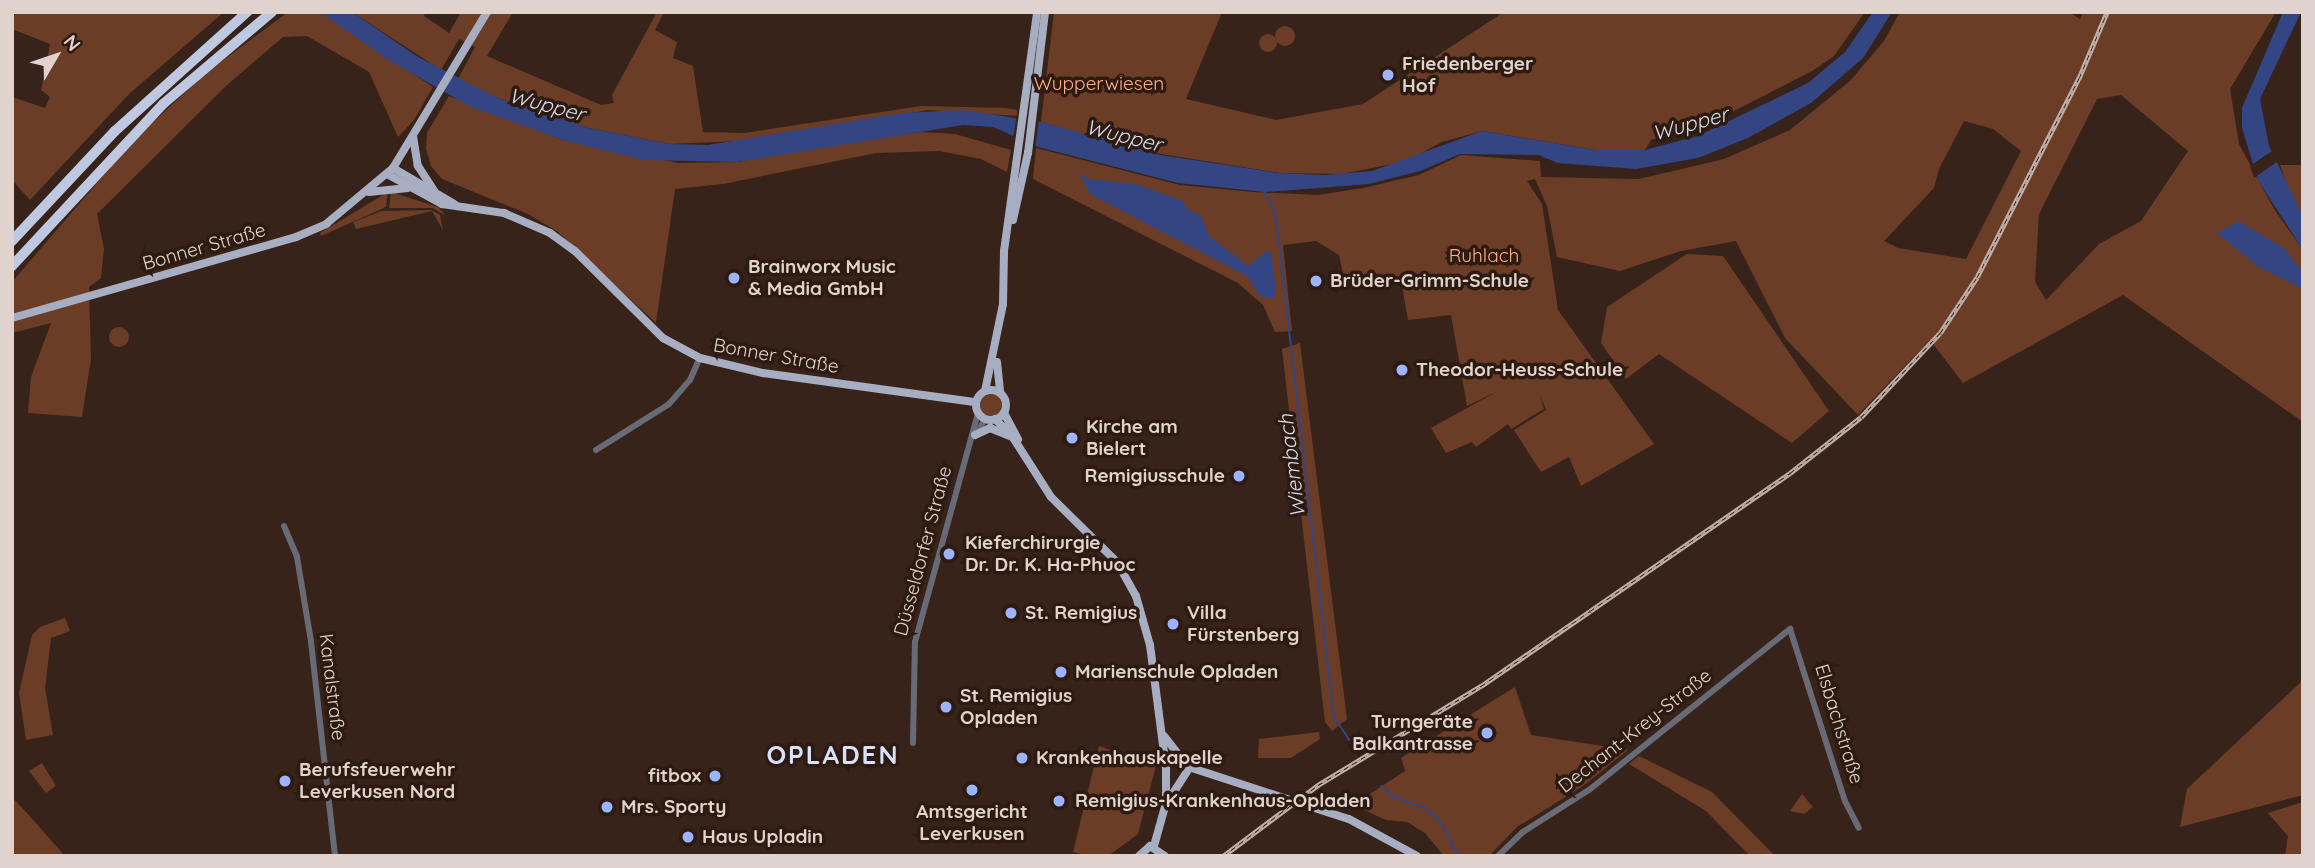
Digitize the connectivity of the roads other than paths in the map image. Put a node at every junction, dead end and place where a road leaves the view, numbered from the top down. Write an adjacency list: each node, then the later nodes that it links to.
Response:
1 (247, 12): 16 (highway)
2 (272, 12): 17 (highway)
3 (487, 12): 9 (main road, Bonner Straße)
4 (1037, 12): 6 (main road)
5 (1045, 12): 7 (main road)
6 (1028, 80): 7 (main road); 8 (main road)
7 (1038, 82): 8 (main road)
8 (1029, 113): 15 (main road); 15 (main road)
9 (413, 135): 10 (main road, Bonner Straße); 13 (main road)
10 (390, 171): 11 (main road, Bonner Straße); 12 (main road, Bonner Straße); 13 (main road, Bonner Straße)
11 (408, 188): 12 (main road); 14 (main road, Bonner Straße)
12 (368, 192): 18 (main road, Bonner Straße)
13 (436, 193): 14 (main road, Bonner Straße)
14 (454, 204): 20 (main road, Bonner Straße)
15 (1008, 229): 19 (main road)
16 (12, 242)
17 (12, 266)
18 (12, 318)
19 (997, 345): 21 (main road); 22 (main road)
20 (700, 358): 23 (main road, Bonner Straße); 29 (street)
21 (985, 391): 22 (main road); 23 (main road)
22 (1000, 393): 24 (main road)
23 (976, 402): 25 (main road)
24 (1004, 413): 26 (main road); 31 (main road)
25 (982, 416): 26 (main road); 27 (street, Düsseldorfer Straße); 30 (street, Düsseldorfer Straße)
26 (995, 419): 28 (main road)
27 (975, 435): 28 (main road); 30 (street, Düsseldorfer Straße)
28 (1012, 436): 31 (main road)
29 (596, 450)
30 (965, 452): 35 (street, Düsseldorfer Straße)
31 (1026, 461): 34 (main road)
32 (284, 526): 41 (street, Kanalstraße)
33 (1790, 629): 39 (street, Elsbachstraße); 45 (street, Dechant-Krey-Straße)
34 (1162, 733): 36 (main road); 37 (main road)
35 (913, 743)
36 (1164, 759): 37 (main road); 38 (main road)
37 (1190, 767): 38 (main road); 44 (main road)
38 (1166, 803): 40 (main road)
39 (1859, 828)
40 (1154, 846): 42 (main road); 43 (main road)
41 (335, 856)
42 (1139, 856)
43 (1165, 856)
44 (1417, 856)
45 (1498, 856)

